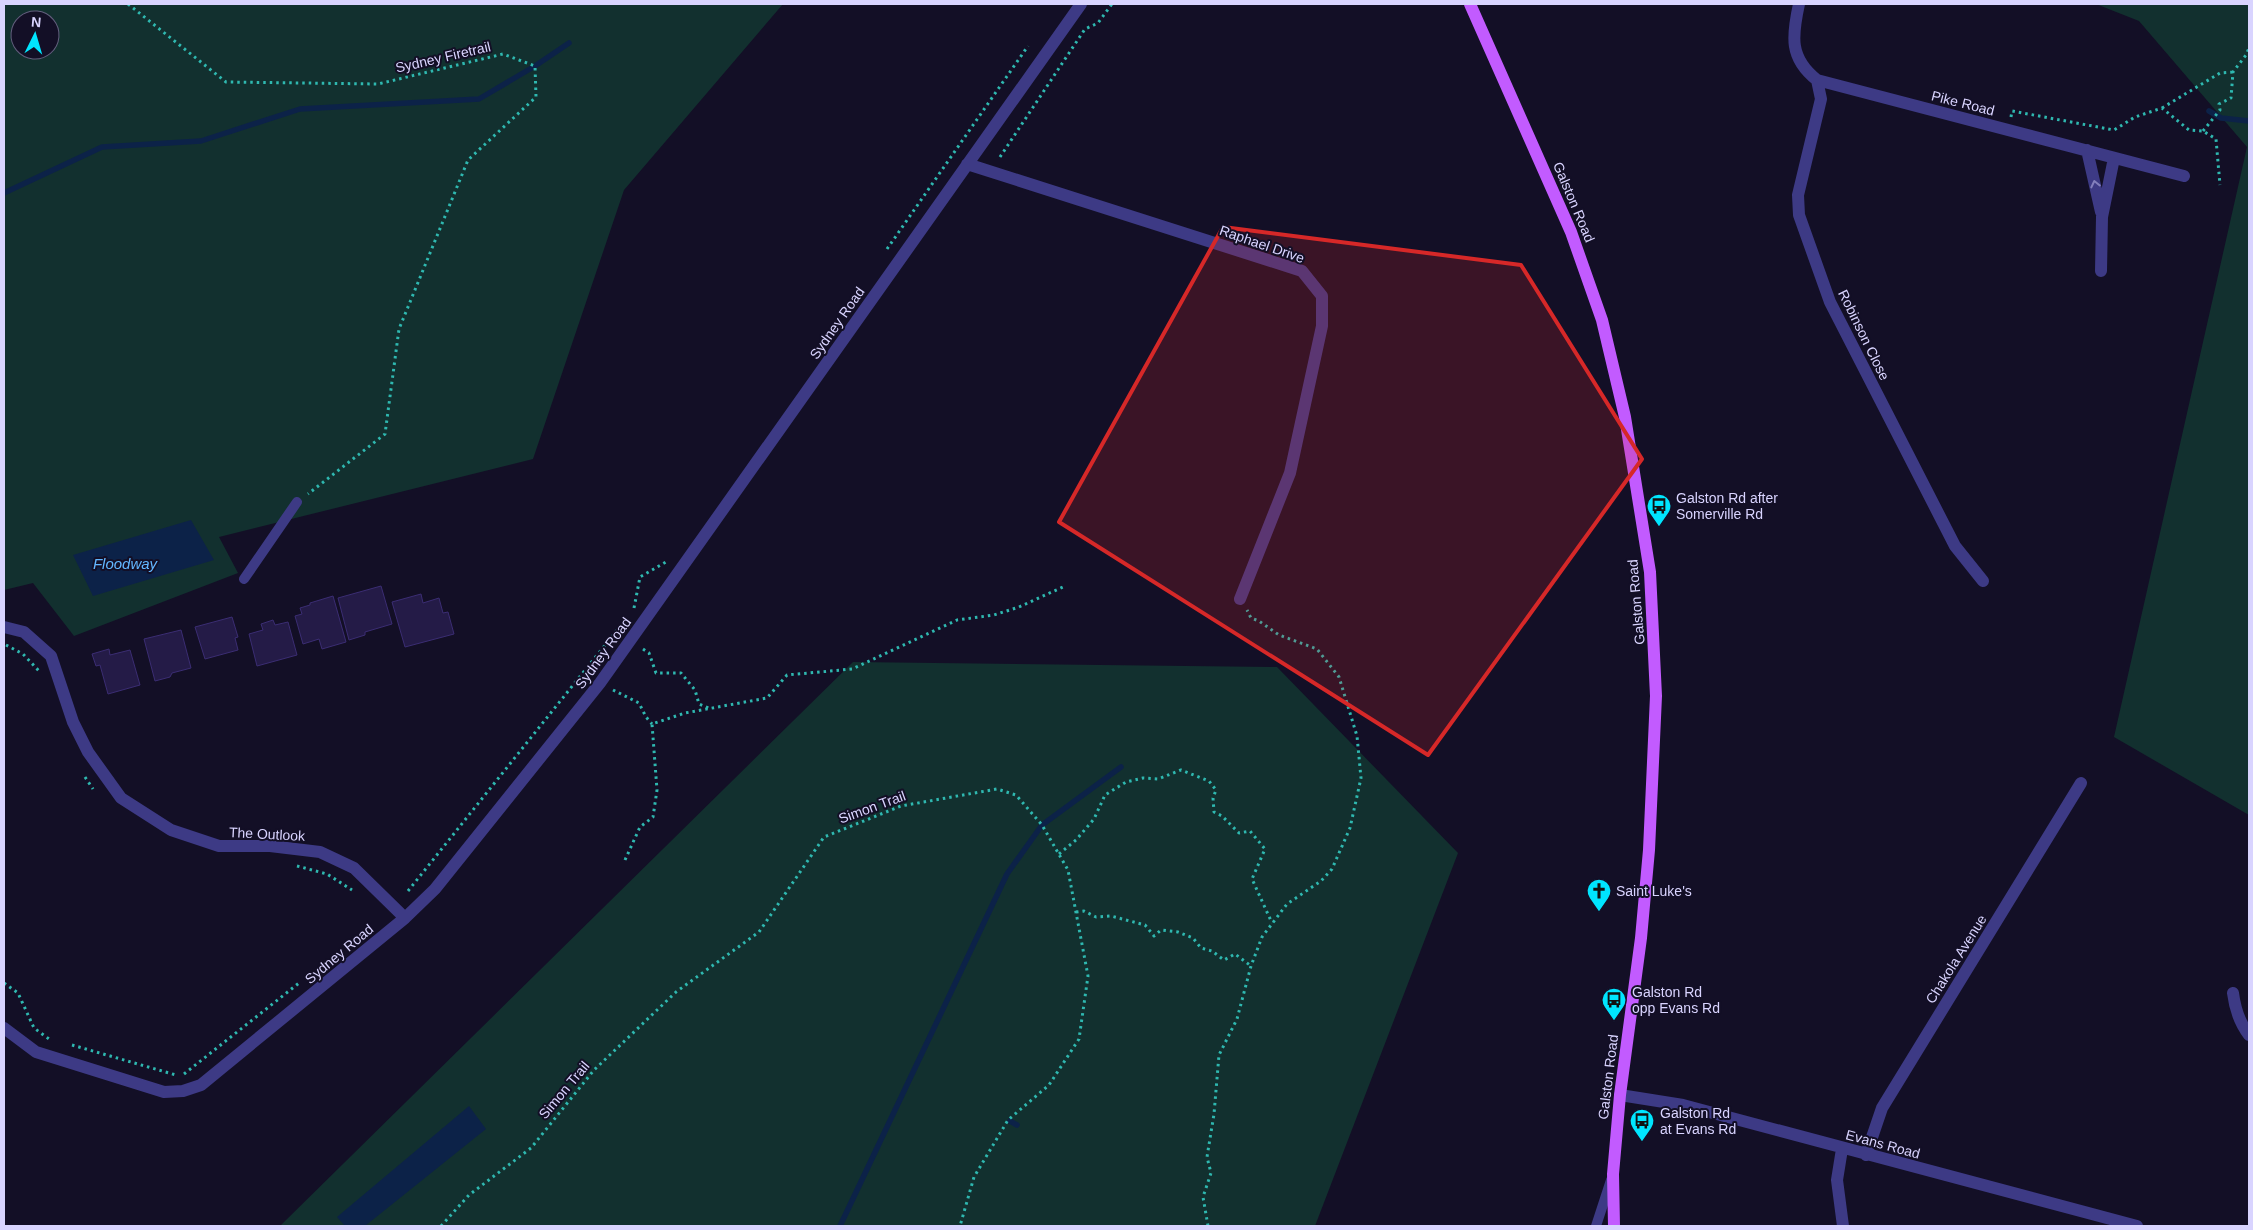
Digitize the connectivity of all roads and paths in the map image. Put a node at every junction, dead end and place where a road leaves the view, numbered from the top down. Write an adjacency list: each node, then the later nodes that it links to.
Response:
1 (128, 4): 22 (path, Sydney Firetrail)
2 (1081, 4): 16 (street, Sydney Road)
3 (1112, 4): 14 (path)
4 (1470, 4): 56 (main road, Galston Road)
5 (1799, 4): 9 (street)
6 (1028, 46): 20 (path)
7 (2249, 48): 8 (path)
8 (2233, 72): 10 (path); 12 (path)
9 (1817, 80): 11 (street, Pike Road); 25 (street, Robinson Close)
10 (2162, 108): 11 (path); 12 (path)
11 (2008, 130): 13 (street, Pike Road)
12 (2203, 130): 18 (path)
13 (2087, 150): 15 (street, Pike Road); 19 (street, one-way to 13)
14 (1000, 157)
15 (2114, 158): 17 (street, Pike Road); 19 (street)
16 (967, 164): 27 (street, Raphael Drive); 31 (street, Sydney Road)
17 (2184, 176)
18 (2220, 185)
19 (2102, 217): 21 (street)
20 (885, 251)
21 (2101, 271)
22 (297, 502): 24 (lane)
23 (668, 562): 28 (path)
24 (244, 579)
25 (1982, 581)
26 (1065, 586): 35 (path)
27 (1240, 599): 47 (path)
28 (628, 616)
29 (622, 624): 44 (path)
30 (4, 627): 46 (street, The Outlook)
31 (630, 641): 34 (street, Sydney Road); 35 (path)
32 (4, 644): 33 (path)
33 (44, 677)
34 (600, 683): 36 (path); 46 (street, Sydney Road)
35 (712, 710): 36 (path)
36 (652, 724): 41 (path)
37 (81, 770): 39 (path)
38 (2081, 783): 58 (street, Chakola Avenue)
39 (96, 792)
40 (1058, 854): 45 (path, Simon Trail); 47 (path); 60 (path, Simon Trail)
41 (625, 860)
42 (296, 866): 43 (path)
43 (354, 891)
44 (408, 892)
45 (1076, 912): 48 (path); 61 (path, Simon Trail)
46 (405, 918): 52 (street, Sydney Road)
47 (1272, 923): 48 (path)
48 (1251, 966): 62 (path)
49 (303, 979): 55 (path)
50 (4, 983): 54 (path)
51 (2233, 993): 53 (street)
52 (4, 1028)
53 (2249, 1035)
54 (58, 1041)
55 (68, 1044)
56 (1620, 1095): 57 (street, Evans Road); 59 (main road, Galston Road)
57 (1842, 1149): 58 (street, Evans Road); 65 (street)
58 (1866, 1155): 66 (street, Evans Road)
59 (1612, 1174): 63 (lane); 64 (main road, Galston Road)
60 (441, 1226)
61 (960, 1226)
62 (1208, 1226)
63 (1596, 1226)
64 (1614, 1226)
65 (1843, 1226)
66 (2137, 1226)

